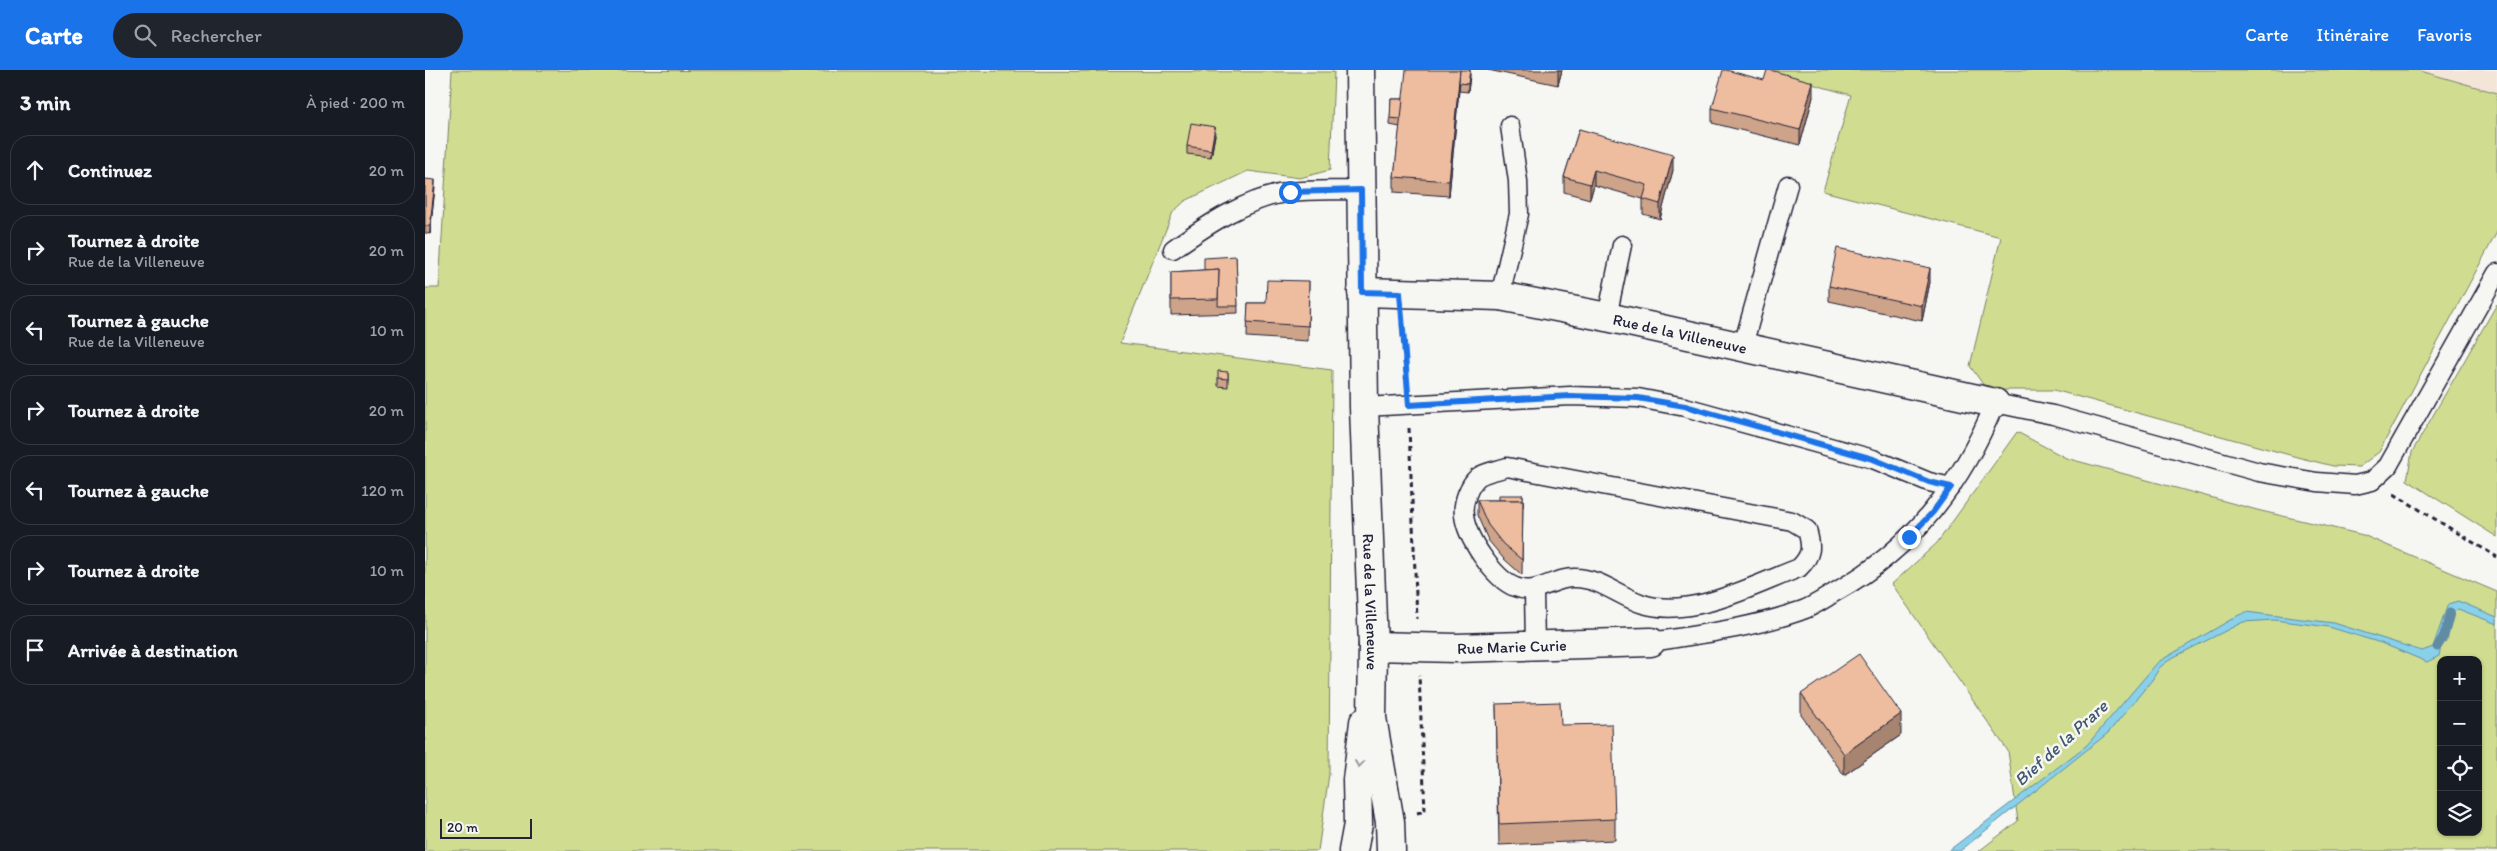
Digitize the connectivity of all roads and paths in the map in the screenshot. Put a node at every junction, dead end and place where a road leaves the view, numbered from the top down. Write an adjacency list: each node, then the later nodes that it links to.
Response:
1 (1360, 70): 4 (main road, Rue de la Villeneuve)
2 (1510, 126): 10 (lane)
3 (1788, 185): 12 (lane)
4 (1361, 190): 6 (lane); 8 (main road, Rue de la Villeneuve)
5 (1622, 245): 11 (lane)
6 (1173, 249)
7 (2497, 273): 16 (lane)
8 (1362, 292): 9 (main road, Rue de la Villeneuve); 15 (main road, Rue de la Villeneuve)
9 (1400, 293): 10 (main road, Rue de la Villeneuve); 14 (path)
10 (1501, 296): 11 (main road, Rue de la Villeneuve)
11 (1607, 317): 12 (main road, Rue de la Villeneuve)
12 (1742, 349): 13 (main road, Rue de la Villeneuve)
13 (1995, 403): 16 (lane); 17 (lane)
14 (1409, 405): 15 (lane); 17 (lane); 23 (path)
15 (1364, 406): 21 (main road, Rue de la Villeneuve)
16 (2372, 481): 18 (path)
17 (1951, 487): 20 (lane)
18 (2497, 557)
19 (1534, 590): 19 (lane); 22 (lane)
20 (1651, 642): 22 (main road, Rue Marie Curie)
21 (1373, 646): 23 (main road, Rue Marie Curie); 24 (main road, Rue de la Villeneuve); 25 (main road, one-way to 25)
22 (1535, 646): 23 (main road, Rue Marie Curie)
23 (1418, 648): 24 (path)
24 (1390, 822): 26 (main road, Rue de la Villeneuve)
25 (1353, 851)
26 (1391, 851)

